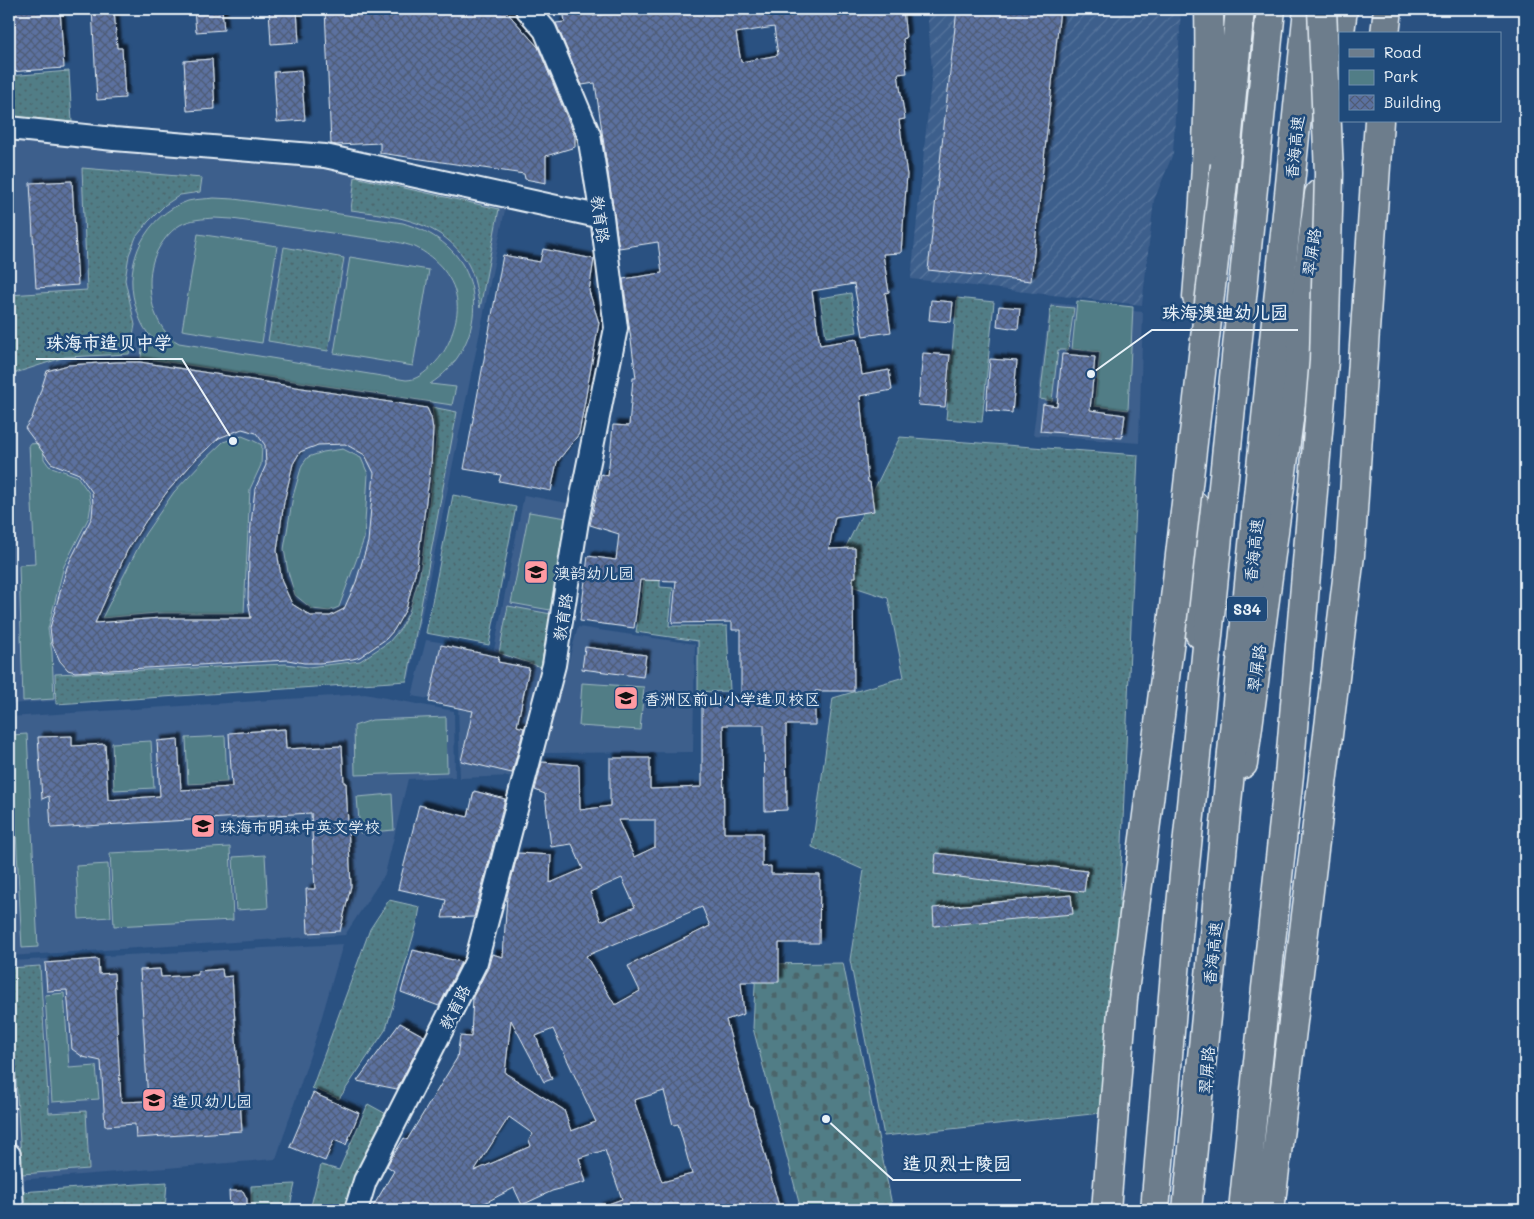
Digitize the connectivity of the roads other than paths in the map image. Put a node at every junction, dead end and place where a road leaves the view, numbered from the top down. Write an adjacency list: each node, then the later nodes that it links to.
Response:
1 (527, 9): 15 (street, 教育路)
2 (1209, 9): 16 (main road)
3 (1240, 9): 20 (main road, bridge)
4 (1258, 9): 16 (main road)
5 (1271, 9): 22 (main road, S34)
6 (1308, 9): 23 (main road, 香海高速 / S34)
7 (1322, 9): 25 (main road, bridge)
8 (1343, 9): 10 (main road, 翠屏路)
9 (1388, 9): 11 (main road)
10 (1340, 32)
11 (1385, 32)
12 (1339, 39): 24 (main road, 翠屏路)
13 (1379, 122): 26 (main road)
14 (9, 128): 15 (street)
15 (602, 217): 19 (street, 教育路)
16 (1201, 645): 21 (main road)
17 (9, 1155): 18 (street)
18 (12, 1210)
19 (356, 1210)
20 (1106, 1210)
21 (1151, 1210)
22 (1155, 1210)
23 (1187, 1210)
24 (1196, 1210)
25 (1243, 1210)
26 (1270, 1210)

